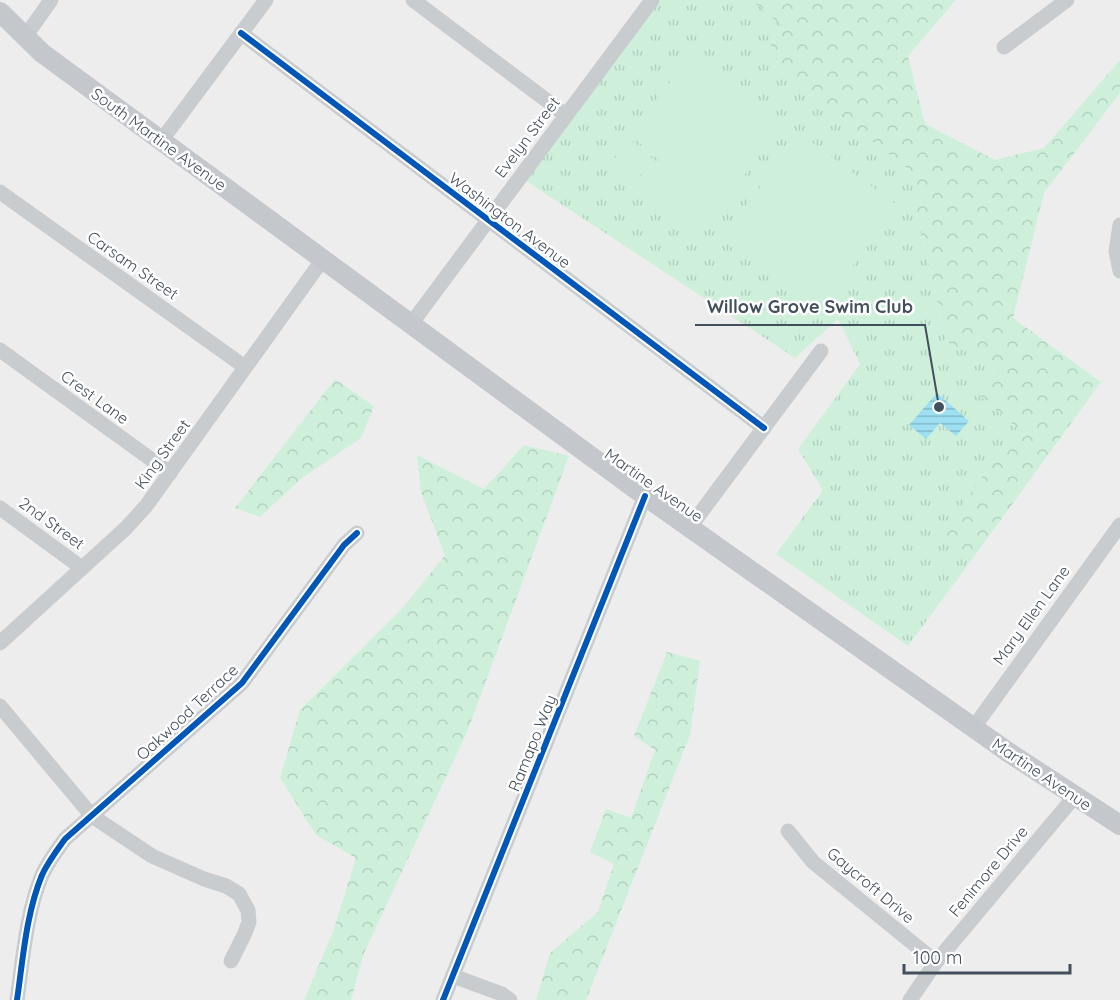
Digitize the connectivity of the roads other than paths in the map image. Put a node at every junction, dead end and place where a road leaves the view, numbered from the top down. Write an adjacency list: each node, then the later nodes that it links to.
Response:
1 (51, 0): 8 (street)
2 (266, 0): 7 (street)
3 (413, 0): 10 (street)
4 (1067, 0): 9 (street)
5 (644, 3): 10 (street, Evelyn Street)
6 (0, 12): 8 (main road, South Martine Avenue)
7 (241, 33): 11 (street); 13 (street, Washington Avenue)
8 (25, 37): 11 (main road, South Martine Avenue)
9 (1004, 47)
10 (566, 116): 13 (street, Evelyn Street)
11 (161, 141): 15 (main road, South Martine Avenue)
12 (0, 192): 20 (street, Carsam Street)
13 (488, 220): 17 (street, Evelyn Street); 21 (street, Washington Avenue)
14 (1120, 225): 16 (street)
15 (323, 259): 17 (main road, Martine Avenue); 20 (street, King Street)
16 (1120, 271)
17 (411, 324): 23 (main road, Martine Avenue)
18 (0, 350): 22 (street, Crest Lane)
19 (821, 351): 21 (street)
20 (245, 367): 22 (street, King Street)
21 (764, 428): 26 (street)
22 (170, 473): 28 (street, King Street)
23 (645, 496): 26 (main road, Martine Avenue); 38 (street, Ramapo Way)
24 (0, 508): 28 (street, 2nd Street)
25 (1120, 525): 31 (street, Mary Ellen Lane)
26 (690, 527): 31 (main road, Martine Avenue)
27 (357, 533): 33 (street, Oakwood Terrace)
28 (82, 568): 29 (street, King Street)
29 (0, 643)
30 (0, 706): 33 (street)
31 (974, 728): 32 (main road, Martine Avenue)
32 (1075, 795): 34 (main road, Martine Avenue); 37 (street, Fenimore Drive)
33 (92, 816): 36 (street); 39 (street)
34 (1120, 825)
35 (788, 831): 37 (street, Gaycroft Drive)
36 (231, 962)
37 (936, 962): 42 (street, Fenimore Drive)
38 (453, 976): 40 (street, Ramapo Way); 41 (street)
39 (16, 1000)
40 (443, 1000)
41 (510, 1000)
42 (910, 1000)

